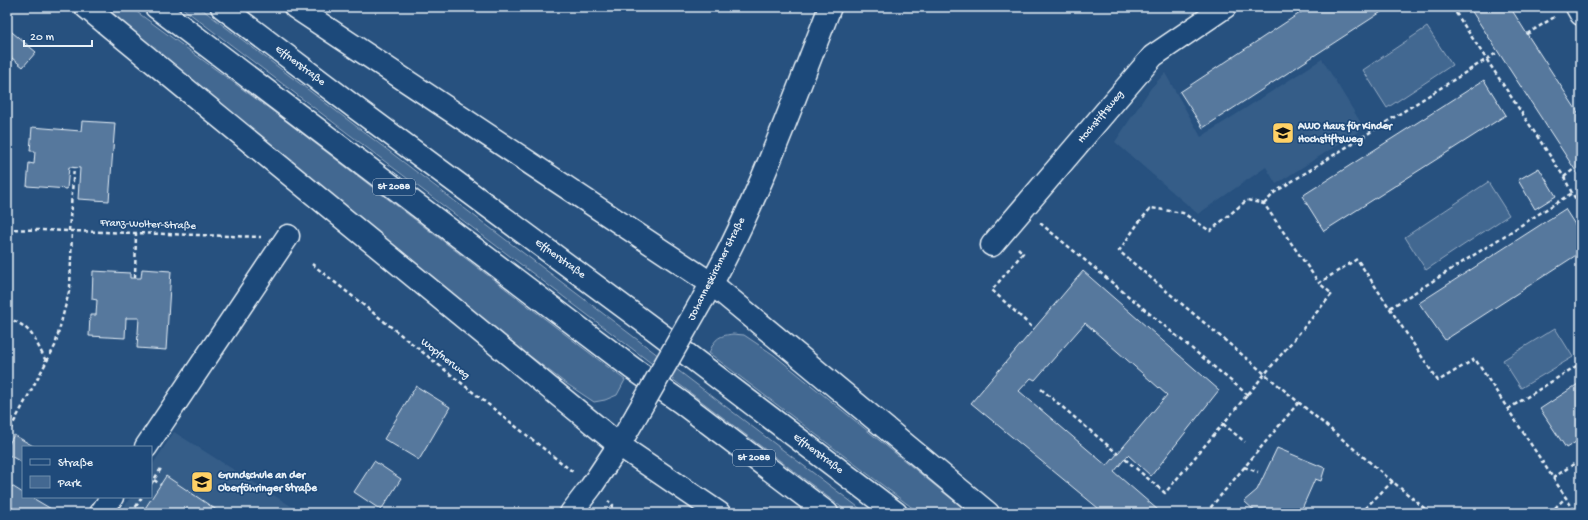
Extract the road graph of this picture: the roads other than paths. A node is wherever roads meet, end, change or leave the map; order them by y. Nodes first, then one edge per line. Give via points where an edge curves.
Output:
1 (86, 7) edge
2 (156, 7) edge
3 (222, 7) edge
4 (295, 7) edge
5 (830, 7) edge
6 (1225, 7) edge
7 (1567, 11) edge
8 (1581, 14) edge
9 (288, 236) road end
10 (997, 240) road end
11 (706, 293) junction
12 (620, 445) junction
13 (147, 446) edge
14 (111, 498) edge
15 (101, 513) edge
16 (571, 513) edge
17 (719, 513) edge
18 (827, 513) edge
19 (896, 513) edge
20 (988, 513) edge

1 - 12 main road
2 - 18 main road, St 2088
3 - 19 main road, Effnerstraße
4 - 11 main road
5 - 11 main road, Johanneskirchner Straße via 773,153
6 - 10 main road, Hochstiftsweg via 1152,56
7 - 8 main road
9 - 13 main road
11 - 12 main road, Johanneskirchner Straße, bridge
11 - 20 main road
12 - 16 main road, Johanneskirchner Straße
12 - 17 main road
14 - 15 main road

